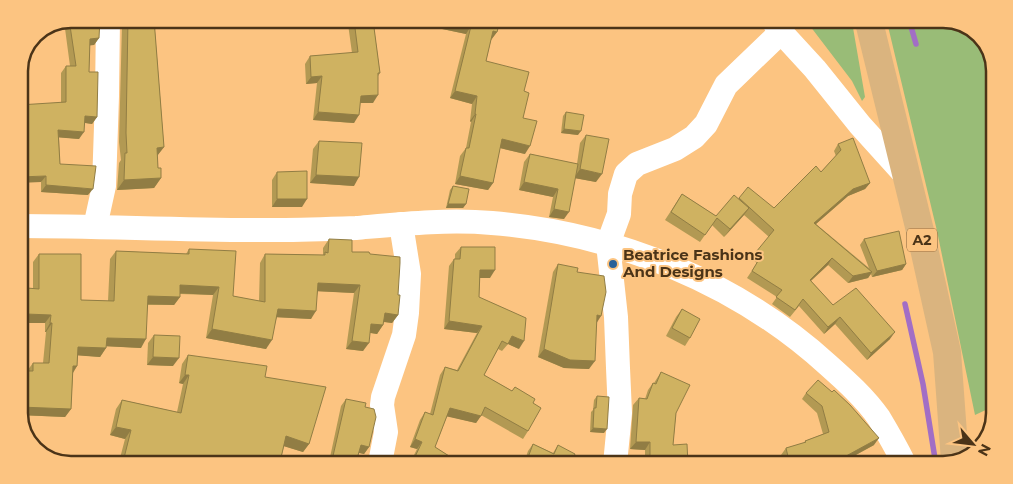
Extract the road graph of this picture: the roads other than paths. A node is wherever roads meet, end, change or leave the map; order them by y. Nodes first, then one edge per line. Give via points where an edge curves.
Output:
1 (108, 28) edge
2 (776, 28) edge
3 (778, 28) edge
4 (870, 28) edge
5 (907, 177) junction
6 (401, 224) junction
7 (28, 226) edge
8 (95, 227) junction
9 (608, 244) junction
10 (955, 455) edge
11 (381, 456) edge
12 (616, 456) edge
13 (900, 456) edge

1 - 8 street via 104,186
2 - 9 street via 726,85 706,124 694,137 675,149 637,164 626,174 619,214
3 - 5 street
4 - 5 main road, A2
5 - 10 main road, A2 via 947,352
6 - 8 street via 274,230
6 - 9 street via 490,223 570,234
6 - 11 street via 409,274 407,314 404,335 383,397 386,432
7 - 8 street
9 - 12 street via 616,317 620,413
9 - 13 street via 664,262 696,278 738,300 799,340 850,385 878,417

